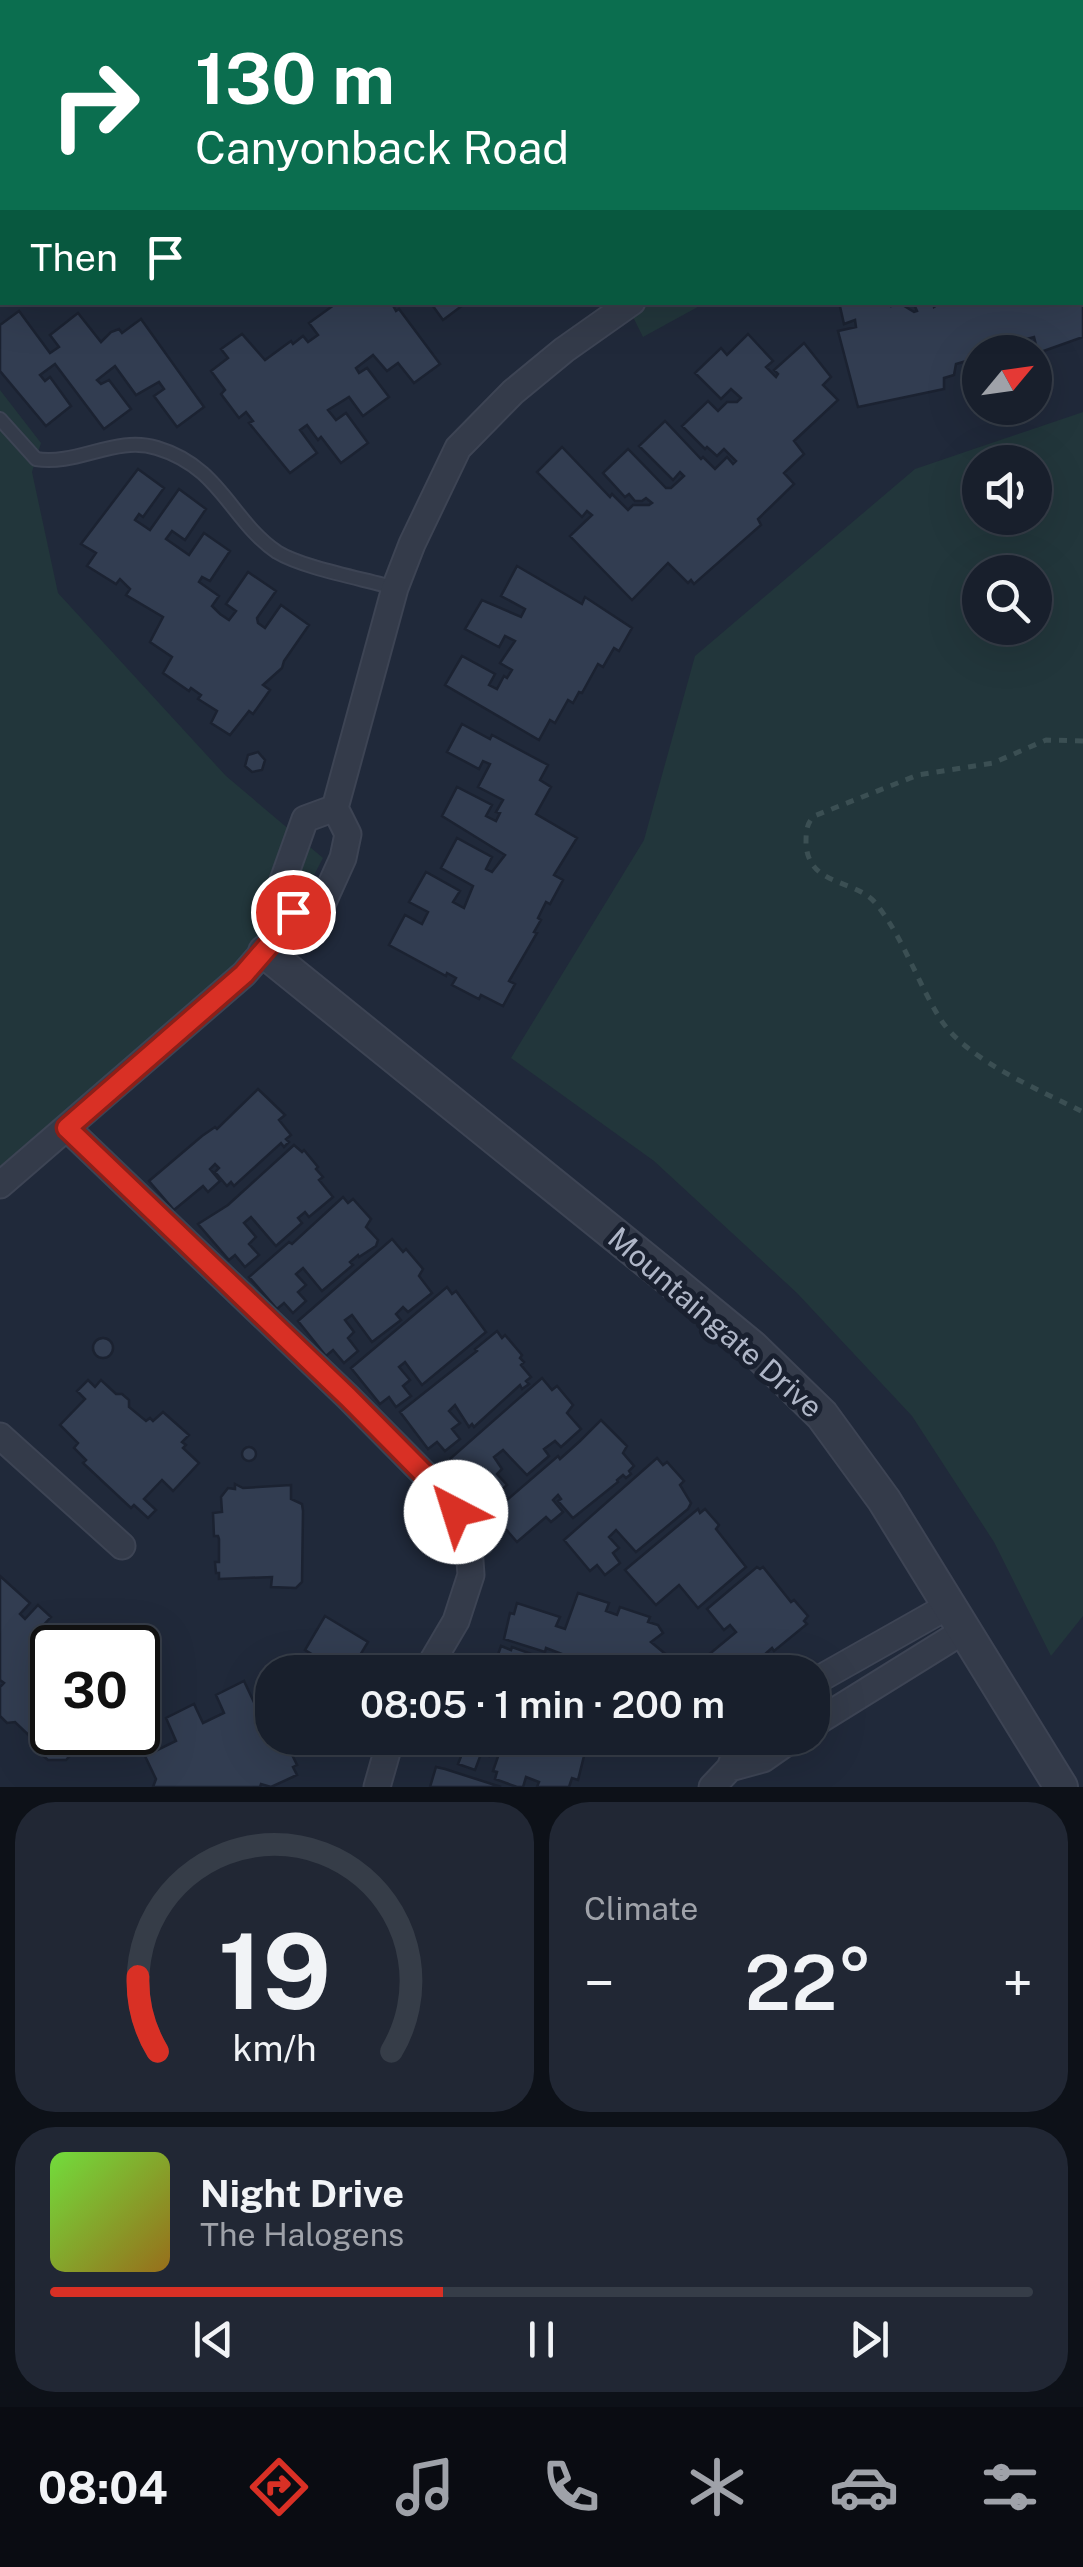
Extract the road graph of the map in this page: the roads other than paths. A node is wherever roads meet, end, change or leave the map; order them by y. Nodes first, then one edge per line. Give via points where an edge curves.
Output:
1 (628, 305) edge
2 (0, 419) edge
3 (395, 588) junction
4 (335, 808) junction
5 (286, 870) junction
6 (314, 904) junction
7 (265, 952) junction
8 (67, 1128) junction
9 (0, 1185) edge
10 (0, 1436) edge
11 (122, 1546) dead end
12 (957, 1618) junction
13 (436, 1655) edge
14 (830, 1675) edge
15 (830, 1703) edge
16 (386, 1755) edge
17 (734, 1755) edge
18 (770, 1755) edge
19 (730, 1768) junction
20 (377, 1787) edge
21 (712, 1787) edge
22 (1062, 1787) edge

1 - 3 street via 526,381 458,448
2 - 3 lane via 36,460 140,444 160,448 214,480 279,553
3 - 4 street
4 - 5 street via 305,819
4 - 6 street via 348,834 343,858
5 - 6 street
5 - 6 street via 280,889
6 - 7 street
7 - 8 street
7 - 12 street, Mountaingate Drive via 762,1357 845,1444
8 - 9 street
8 - 13 street via 442,1492 469,1547 471,1576
10 - 11 street
12 - 14 street
12 - 15 street
12 - 22 street, Mountaingate Drive
16 - 20 street
17 - 19 street
18 - 19 street
19 - 21 street

